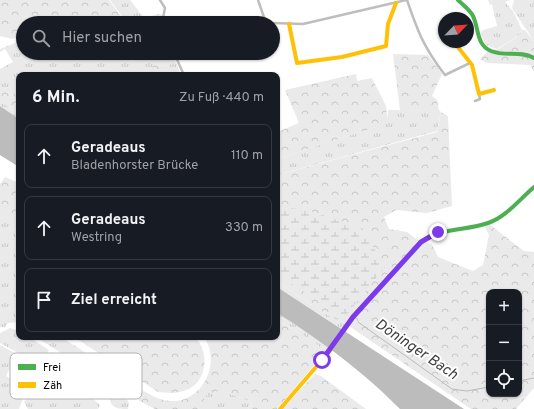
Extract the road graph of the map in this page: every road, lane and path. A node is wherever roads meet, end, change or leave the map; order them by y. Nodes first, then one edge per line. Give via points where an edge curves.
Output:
1 (160, 0) edge
2 (258, 0) edge
3 (406, 0) edge
4 (458, 0) edge
5 (396, 3) junction
6 (163, 16) edge
7 (263, 16) edge
8 (280, 23) edge
9 (289, 24) junction
10 (459, 48) edge
11 (534, 58) edge
12 (177, 60) edge
13 (470, 63) junction
14 (183, 72) edge
15 (494, 90) dead end
16 (479, 94) junction
17 (475, 101) dead end
18 (534, 187) edge
19 (280, 409) edge

1 - 6 street via 165,8
2 - 7 street
3 - 5 street
3 - 13 street via 420,38 445,75
4 - 11 main road via 473,15 479,38 487,49 499,53 521,53
5 - 9 street via 303,24
5 - 9 main road via 388,24 386,46 342,57 297,63
8 - 9 street
10 - 13 main road
12 - 14 street
13 - 16 main road
15 - 16 main road
16 - 17 street via 480,99
18 - 19 main road via 492,221 450,229 424,239 348,324 330,351

